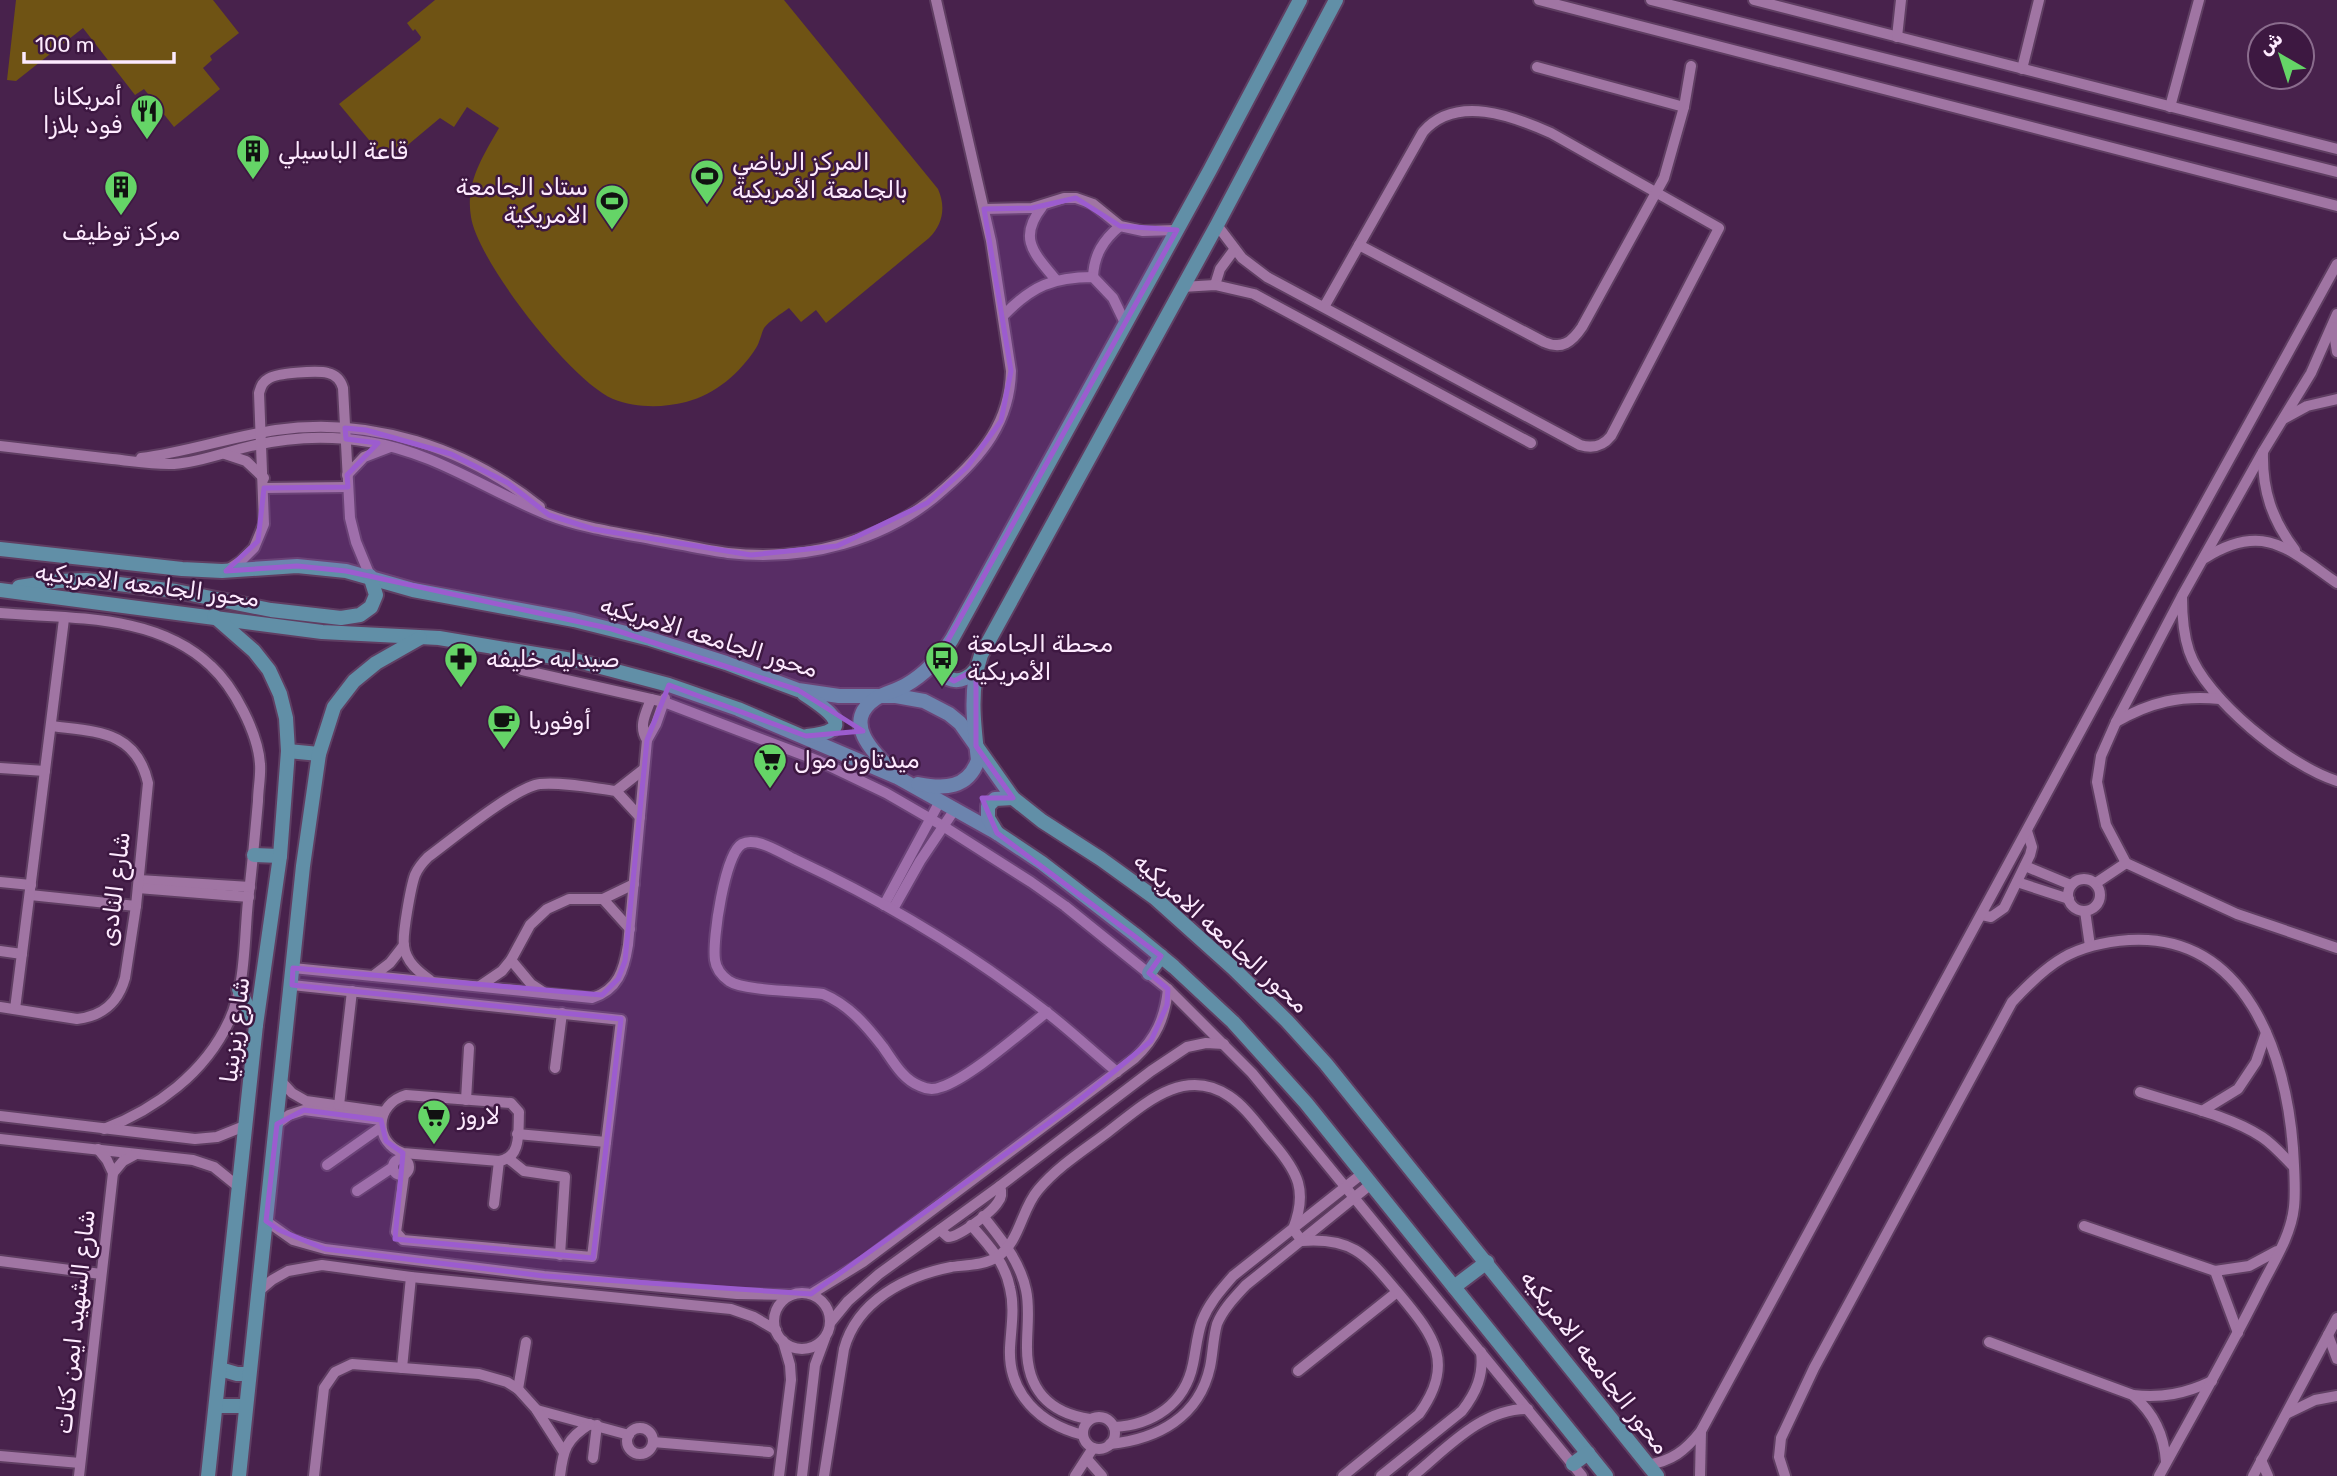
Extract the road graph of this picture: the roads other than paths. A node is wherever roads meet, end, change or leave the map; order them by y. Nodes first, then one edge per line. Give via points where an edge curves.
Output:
1 (936, 0) edge
2 (1300, 0) edge
3 (1336, 0) edge
4 (1539, 0) edge
5 (1651, 0) edge
6 (1754, 0) edge
7 (1901, 0) edge
8 (2039, 0) edge
9 (2199, 0) edge
10 (1897, 37) junction
11 (1691, 66) dead end
12 (1537, 67) dead end
13 (2022, 69) junction
14 (1684, 107) junction
15 (2170, 107) junction
16 (2337, 149) edge
17 (2337, 172) edge
18 (1656, 193) junction
19 (2337, 206) edge
20 (1042, 207) junction
21 (984, 209) junction
22 (1217, 225) junction
23 (1120, 226) junction
24 (1177, 230) junction
25 (1359, 245) junction
26 (1234, 250) junction
27 (2337, 264) edge
28 (1093, 277) junction
29 (1056, 280) junction
30 (1215, 285) junction
31 (1182, 287) junction
32 (1324, 307) junction
33 (1004, 315) junction
34 (2335, 318) edge
35 (1126, 325) junction
36 (1369, 332) junction
37 (1360, 351) junction
38 (2337, 352) edge
39 (1485, 395) junction
40 (2337, 399) edge
41 (1502, 404) junction
42 (1477, 414) junction
43 (2283, 420) junction
44 (1493, 423) junction
45 (346, 433) junction
46 (262, 438) junction
47 (1531, 443) dead end
48 (0, 446) edge
49 (393, 447) junction
50 (2264, 450) junction
51 (222, 454) junction
52 (124, 460) junction
53 (348, 481) junction
54 (264, 483) junction
55 (549, 515) junction
56 (0, 549) edge
57 (2297, 552) junction
58 (2203, 559) junction
59 (226, 571) junction
60 (370, 576) junction
61 (2337, 583) edge
62 (0, 590) edge
63 (2182, 596) junction
64 (0, 613) edge
65 (213, 616) junction
66 (64, 619) junction
67 (422, 637) junction
68 (486, 645) junction
69 (939, 658) junction
70 (976, 669) junction
71 (669, 685) junction
72 (798, 690) junction
73 (881, 696) junction
74 (651, 699) junction
75 (2220, 699) junction
76 (664, 702) junction
77 (2116, 722) junction
78 (51, 726) junction
79 (806, 736) junction
80 (647, 740) junction
81 (976, 746) junction
82 (288, 751) junction
83 (319, 754) junction
84 (0, 768) edge
85 (644, 769) junction
86 (45, 771) junction
87 (900, 778) junction
88 (2337, 781) edge
89 (616, 791) junction
90 (1013, 798) junction
91 (940, 801) junction
92 (955, 809) junction
93 (640, 817) junction
94 (931, 819) junction
95 (943, 826) junction
96 (2027, 831) junction
97 (997, 833) junction
98 (918, 841) junction
99 (930, 847) junction
100 (254, 855) junction
101 (280, 856) junction
102 (2126, 863) junction
103 (2025, 866) junction
104 (0, 882) edge
105 (2017, 882) junction
106 (2096, 883) junction
107 (138, 884) junction
108 (634, 884) junction
109 (2071, 885) junction
110 (30, 890) junction
111 (250, 892) junction
112 (603, 899) junction
113 (2068, 899) junction
114 (136, 906) junction
115 (889, 907) junction
116 (2085, 911) junction
117 (1982, 915) junction
118 (630, 929) junction
119 (404, 946) junction
120 (2090, 947) junction
121 (2337, 947) edge
122 (0, 951) edge
123 (22, 954) junction
124 (1161, 956) junction
125 (511, 960) junction
126 (293, 968) junction
127 (1149, 972) junction
128 (373, 976) junction
129 (432, 982) junction
130 (292, 985) junction
131 (479, 986) junction
132 (239, 989) junction
133 (1168, 989) junction
134 (352, 991) junction
135 (544, 993) junction
136 (0, 1007) edge
137 (15, 1009) junction
138 (1047, 1012) junction
139 (562, 1013) junction
140 (256, 1025) junction
141 (2266, 1033) junction
142 (1224, 1044) junction
143 (468, 1048) dead end
144 (555, 1068) dead end
145 (1117, 1072) junction
146 (282, 1082) junction
147 (2140, 1092) dead end
148 (466, 1100) junction
149 (338, 1110) junction
150 (2202, 1111) junction
151 (0, 1116) edge
152 (382, 1120) junction
153 (277, 1124) junction
154 (247, 1125) junction
155 (104, 1129) junction
156 (517, 1134) junction
157 (170, 1136) junction
158 (0, 1139) edge
159 (606, 1142) junction
160 (98, 1149) junction
161 (135, 1154) junction
162 (402, 1156) junction
163 (166, 1157) junction
164 (504, 1160) junction
165 (327, 1165) dead end
166 (393, 1167) junction
167 (2294, 1167) junction
168 (113, 1173) junction
169 (404, 1175) junction
170 (1367, 1179) junction
171 (1000, 1186) junction
172 (1346, 1186) junction
173 (240, 1188) junction
174 (357, 1191) dead end
175 (1355, 1197) junction
176 (494, 1204) dead end
177 (983, 1216) junction
178 (267, 1221) junction
179 (971, 1225) junction
180 (2084, 1226) dead end
181 (1293, 1229) junction
182 (940, 1230) junction
183 (1302, 1241) junction
184 (1008, 1248) junction
185 (2280, 1250) junction
186 (559, 1255) junction
187 (998, 1257) junction
188 (0, 1261) edge
189 (1486, 1262) junction
190 (2215, 1271) junction
191 (101, 1274) junction
192 (411, 1277) junction
193 (1454, 1287) junction
194 (259, 1291) junction
195 (1397, 1292) junction
196 (811, 1294) junction
197 (791, 1295) junction
198 (2337, 1318) edge
199 (830, 1324) junction
200 (776, 1330) junction
201 (2238, 1333) junction
202 (826, 1335) junction
203 (2328, 1335) junction
204 (783, 1341) junction
205 (526, 1342) dead end
206 (1989, 1342) dead end
207 (1481, 1352) junction
208 (2337, 1359) edge
209 (402, 1368) junction
210 (220, 1369) junction
211 (1298, 1371) dead end
212 (249, 1374) junction
213 (2212, 1381) junction
214 (518, 1389) junction
215 (2133, 1395) junction
216 (2337, 1396) edge
217 (216, 1406) junction
218 (246, 1406) junction
219 (536, 1409) junction
220 (1528, 1409) junction
221 (2288, 1413) junction
222 (1090, 1419) junction
223 (593, 1425) junction
224 (1114, 1427) junction
225 (1701, 1432) junction
226 (629, 1435) junction
227 (1083, 1435) junction
228 (653, 1442) junction
229 (1111, 1444) junction
230 (1093, 1448) junction
231 (563, 1451) junction
232 (769, 1452) dead end
233 (1588, 1453) junction
234 (0, 1456) edge
235 (593, 1458) dead end
236 (1087, 1459) junction
237 (2261, 1461) junction
238 (80, 1463) junction
239 (2166, 1464) junction
240 (1578, 1470) edge
241 (1652, 1470) edge
242 (79, 1476) edge
243 (208, 1476) edge
244 (239, 1476) edge
245 (314, 1476) edge
246 (560, 1476) edge
247 (779, 1476) edge
248 (802, 1476) edge
249 (824, 1476) edge
250 (1075, 1476) edge
251 (1102, 1476) edge
252 (1343, 1476) edge
253 (1381, 1476) edge
254 (1412, 1476) edge
255 (1606, 1476) edge
256 (1700, 1476) edge
257 (1785, 1476) edge
258 (2159, 1476) edge
259 (2253, 1476) edge
260 (2268, 1476) edge

1 - 21 street
2 - 24 main road
3 - 22 main road
4 - 19 street
5 - 17 street
6 - 10 street
7 - 10 street
8 - 13 street
9 - 15 street
10 - 13 street
11 - 14 street
12 - 14 street
13 - 15 street
14 - 18 street
15 - 16 street
18 - 25 street via 1529,123 1461,111 1436,120 1423,132
18 - 25 street via 1582,327 1570,342 1558,346
18 - 41 street via 1719,228 1611,436 1603,444 1586,447
20 - 21 street
20 - 23 street via 1076,198 1093,204
20 - 29 street via 1032,222 1030,239 1035,254
21 - 33 street
22 - 26 street
22 - 31 main road
23 - 24 street
23 - 28 street via 1102,245
24 - 35 main road
25 - 32 street
26 - 30 street
26 - 32 street via 1258,271
27 - 96 street
28 - 29 street
28 - 35 street via 1113,298
29 - 33 street via 1024,296
30 - 31 street
30 - 37 street via 1254,295
31 - 70 main road
32 - 36 street
33 - 55 street via 1011,388 993,436 939,494 873,533 816,551 751,555 609,532
34 - 38 street
34 - 43 street via 2311,373
35 - 69 main road
36 - 37 street
36 - 39 street
37 - 42 street
39 - 41 street
39 - 42 street
40 - 43 street via 2307,406
41 - 44 street
42 - 44 street
43 - 50 street
44 - 47 street
45 - 46 street
45 - 46 street via 340,380 327,372 306,373 276,375 264,382 260,393
45 - 49 street
45 - 53 street
45 - 55 street via 406,438 451,454 508,484
46 - 51 street
46 - 52 street
46 - 54 street
48 - 52 street
49 - 53 street via 369,454 355,465
49 - 55 street via 432,460
50 - 57 street via 2263,472 2272,514
50 - 58 street
51 - 52 street via 176,464
51 - 54 street via 246,461
53 - 54 street
53 - 60 street via 356,542
54 - 59 street via 265,515 258,541
56 - 59 main road, محور الجامعه الامريكيه
57 - 58 street via 2280,544 2248,542
57 - 61 street
58 - 63 street
59 - 60 main road, محور الجامعه الامريكيه via 297,566
60 - 62 main road via 376,595 371,607 360,615 341,618 86,580
60 - 72 main road, محور الجامعه الامريكيه via 413,590 650,639
62 - 65 main road, محور الجامعه الامريكيه
63 - 75 street via 2189,652
63 - 77 street
64 - 66 street
65 - 67 main road, محور الجامعه الامريكيه via 323,632
65 - 82 main road, شارع زيزينيا via 269,670 286,718
66 - 78 street
66 - 100 street via 141,627 189,649 231,689 260,763
67 - 68 main road, محور الجامعه الامريكيه
67 - 83 main road, شارع زيزينيا via 376,663 349,687 334,707
68 - 71 main road, محور الجامعه الامريكيه via 578,661
68 - 74 street via 522,670
69 - 70 main road via 943,676 954,681 966,679
69 - 73 main road via 907,685
70 - 81 main road
71 - 76 street
71 - 79 main road, محور الجامعه الامريكيه
72 - 73 main road, محور الجامعه الامريكيه
72 - 79 main road via 834,718 827,733
73 - 81 main road, محور الجامعه الامريكيه via 937,706 960,723
73 - 87 main road via 863,713 861,731 868,747
74 - 76 street
74 - 80 street via 642,724
75 - 77 street via 2166,700
75 - 88 street via 2272,744
76 - 80 street
76 - 94 street via 819,761
77 - 102 street via 2101,756 2097,782 2106,825
78 - 86 street
78 - 107 street, شارع النادى via 116,737 138,756 148,783
79 - 87 main road, محور الجامعه الامريكيه
80 - 85 street
81 - 87 main road via 975,768 957,785 940,787
81 - 90 main road, محور الجامعه الامريكيه
82 - 83 main road
82 - 101 main road, شارع زيزينيا
83 - 126 main road, شارع زيزينيا
84 - 86 street
85 - 89 street
85 - 93 street
86 - 110 street
87 - 91 main road, محور الجامعه الامريكيه
89 - 93 street
89 - 119 street via 531,786 428,857 414,881
90 - 97 main road via 995,799 988,806 988,818
90 - 189 main road, محور الجامعه الامريكيه via 1137,883 1266,1001 1326,1064
91 - 92 main road, محور الجامعه الامريكيه
91 - 94 street
92 - 95 street
92 - 97 main road, محور الجامعه الامريكيه
93 - 108 street
94 - 95 street
94 - 98 street
95 - 99 street
95 - 127 street via 1031,881
96 - 103 street via 2032,851
96 - 117 street
97 - 124 main road, محور الجامعه الامريكيه
98 - 99 street
98 - 115 street
99 - 115 street
100 - 101 main road
100 - 111 street
101 - 140 main road, شارع زيزينيا
102 - 106 street
102 - 121 street via 2237,914
103 - 105 street
103 - 109 street
104 - 110 street
105 - 113 street
105 - 117 street via 2004,908 1992,917
106 - 109 street via 2083,878
106 - 116 street via 2098,904
107 - 111 street
107 - 114 street, شارع النادى
108 - 112 street
108 - 118 street
109 - 113 street
110 - 114 street
110 - 123 street
111 - 132 street
112 - 118 street
112 - 125 street via 569,898 547,909 530,925
113 - 116 street
114 - 137 street, شارع النادى via 122,989 109,1007 77,1019
115 - 138 street
115 - 138 street via 761,844 741,844 730,861 724,885 716,966 733,983 837,1000 873,1034 914,1084 928,1089 943,1087 964,1075
116 - 120 street
117 - 225 street
118 - 135 street via 623,970 611,988 592,998
119 - 128 street
119 - 129 street via 408,960
120 - 141 street via 2144,939 2205,957 2230,978 2254,1008
120 - 257 street via 2071,951 2040,972 2012,1002 1814,1368 1781,1438 1779,1457
122 - 123 street
123 - 137 street
124 - 127 main road
124 - 170 main road, محور الجامعه الامريكيه via 1254,1044
125 - 131 street via 492,980
125 - 135 street
126 - 128 street
126 - 130 main road, شارع زيزينيا
127 - 133 street
128 - 129 street
129 - 131 street
130 - 134 street
130 - 146 main road, شارع زيزينيا
131 - 135 street
132 - 140 main road
132 - 155 street via 230,1020 193,1072 152,1106
133 - 142 street
133 - 145 street via 1157,1034
134 - 139 street
134 - 149 street
136 - 137 street, شارع النادى
138 - 145 street
139 - 144 street
139 - 159 street via 621,1020
140 - 154 main road, شارع زيزينيا
141 - 150 street via 2256,1062 2238,1089
141 - 167 street via 2286,1089
142 - 171 street via 1194,1045 1178,1052
142 - 172 street
143 - 148 street
145 - 196 street via 863,1262
146 - 149 street via 306,1101
146 - 153 main road, شارع زيزينيا
147 - 150 street
148 - 152 street via 406,1095 393,1101
148 - 156 street via 511,1103 519,1112
149 - 152 street
149 - 153 street via 304,1110
150 - 167 street via 2262,1137
151 - 155 street
152 - 162 street via 391,1146
152 - 165 street
153 - 178 main road, شارع زيزينيا
154 - 157 street via 206,1139
154 - 173 main road, شارع زيزينيا
155 - 157 street
156 - 159 street
156 - 164 street via 515,1152
157 - 163 street
158 - 160 street
159 - 186 street via 592,1257
160 - 161 street
160 - 168 street
161 - 163 street
161 - 168 street
162 - 164 street
162 - 166 street
162 - 169 street via 410,1168
163 - 173 street via 210,1165
164 - 176 street
164 - 186 street via 524,1171 565,1177
166 - 169 street via 398,1175
166 - 174 street
167 - 185 street via 2294,1206
168 - 191 street, شارع الشهيد ايمن كتات
169 - 186 street via 396,1232 400,1238
170 - 172 street
170 - 175 street
170 - 193 main road, محور الجامعه الامريكيه
171 - 177 street via 999,1202
171 - 182 street
172 - 175 street
172 - 181 street
173 - 210 main road, شارع زيزينيا
175 - 183 street
175 - 207 street
177 - 179 street
177 - 184 street
178 - 194 main road, شارع زيزينيا
178 - 197 street via 293,1240 325,1249 544,1276
179 - 182 street via 953,1237
179 - 187 street
180 - 190 street
181 - 183 street
181 - 184 street via 1300,1191 1298,1178 1283,1155 1229,1096 1185,1086 1150,1099 1052,1176 1031,1200
181 - 224 street via 1215,1296 1202,1320 1182,1394 1152,1419
182 - 199 street via 857,1292
183 - 195 street via 1328,1240 1350,1247 1370,1260
183 - 229 street via 1230,1302 1218,1322 1204,1387 1194,1406 1163,1430
184 - 187 street
184 - 222 street via 1027,1292 1027,1357 1032,1381 1062,1412
185 - 190 street via 2249,1266
185 - 201 street
187 - 227 street via 1012,1297 1010,1351 1018,1388 1041,1417
187 - 249 street via 916,1275 893,1287 862,1314 844,1349
188 - 191 street
189 - 193 main road
189 - 241 main road, محور الجامعه الامريكيه
190 - 201 street
191 - 238 street, شارع الشهيد ايمن كتات
192 - 194 street via 304,1266
192 - 200 street via 731,1309
192 - 209 street
193 - 233 main road, محور الجامعه الامريكيه
194 - 212 main road, شارع زيزينيا
195 - 211 street
195 - 252 street via 1430,1334 1437,1357 1436,1382 1419,1414
196 - 197 street
196 - 199 street via 825,1306
197 - 200 street via 776,1310
198 - 203 street
199 - 202 street
200 - 204 street
201 - 213 street
202 - 204 street via 816,1345 802,1349
202 - 248 street via 815,1365
203 - 208 street
203 - 221 street
204 - 247 street via 791,1380
205 - 214 street
206 - 215 street
207 - 220 street
207 - 253 street via 1481,1377 1462,1410
209 - 214 street via 480,1374
209 - 245 street via 352,1364 328,1379
210 - 212 main road
210 - 217 main road, شارع زيزينيا
212 - 218 main road, شارع زيزينيا
213 - 215 street via 2174,1395
213 - 239 street
214 - 219 street
215 - 239 street via 2154,1418
216 - 221 street
217 - 218 main road
217 - 243 main road, شارع زيزينيا
218 - 244 main road, شارع زيزينيا
219 - 223 street
219 - 231 street
220 - 240 street
220 - 254 street via 1484,1420
221 - 237 street
222 - 224 street via 1101,1416
222 - 227 street
223 - 226 street
223 - 231 street via 574,1436
223 - 235 street
224 - 229 street
225 - 241 street via 1686,1449
225 - 256 street
226 - 228 street via 644,1429
226 - 228 street via 629,1447 639,1454 650,1450
227 - 230 street
228 - 232 street
229 - 230 street
230 - 236 street
231 - 246 street
233 - 240 main road
233 - 255 main road, محور الجامعه الامريكيه
234 - 238 street
236 - 250 street
236 - 251 street
237 - 259 street
237 - 260 street
238 - 242 street, شارع الشهيد ايمن كتات
239 - 258 street

